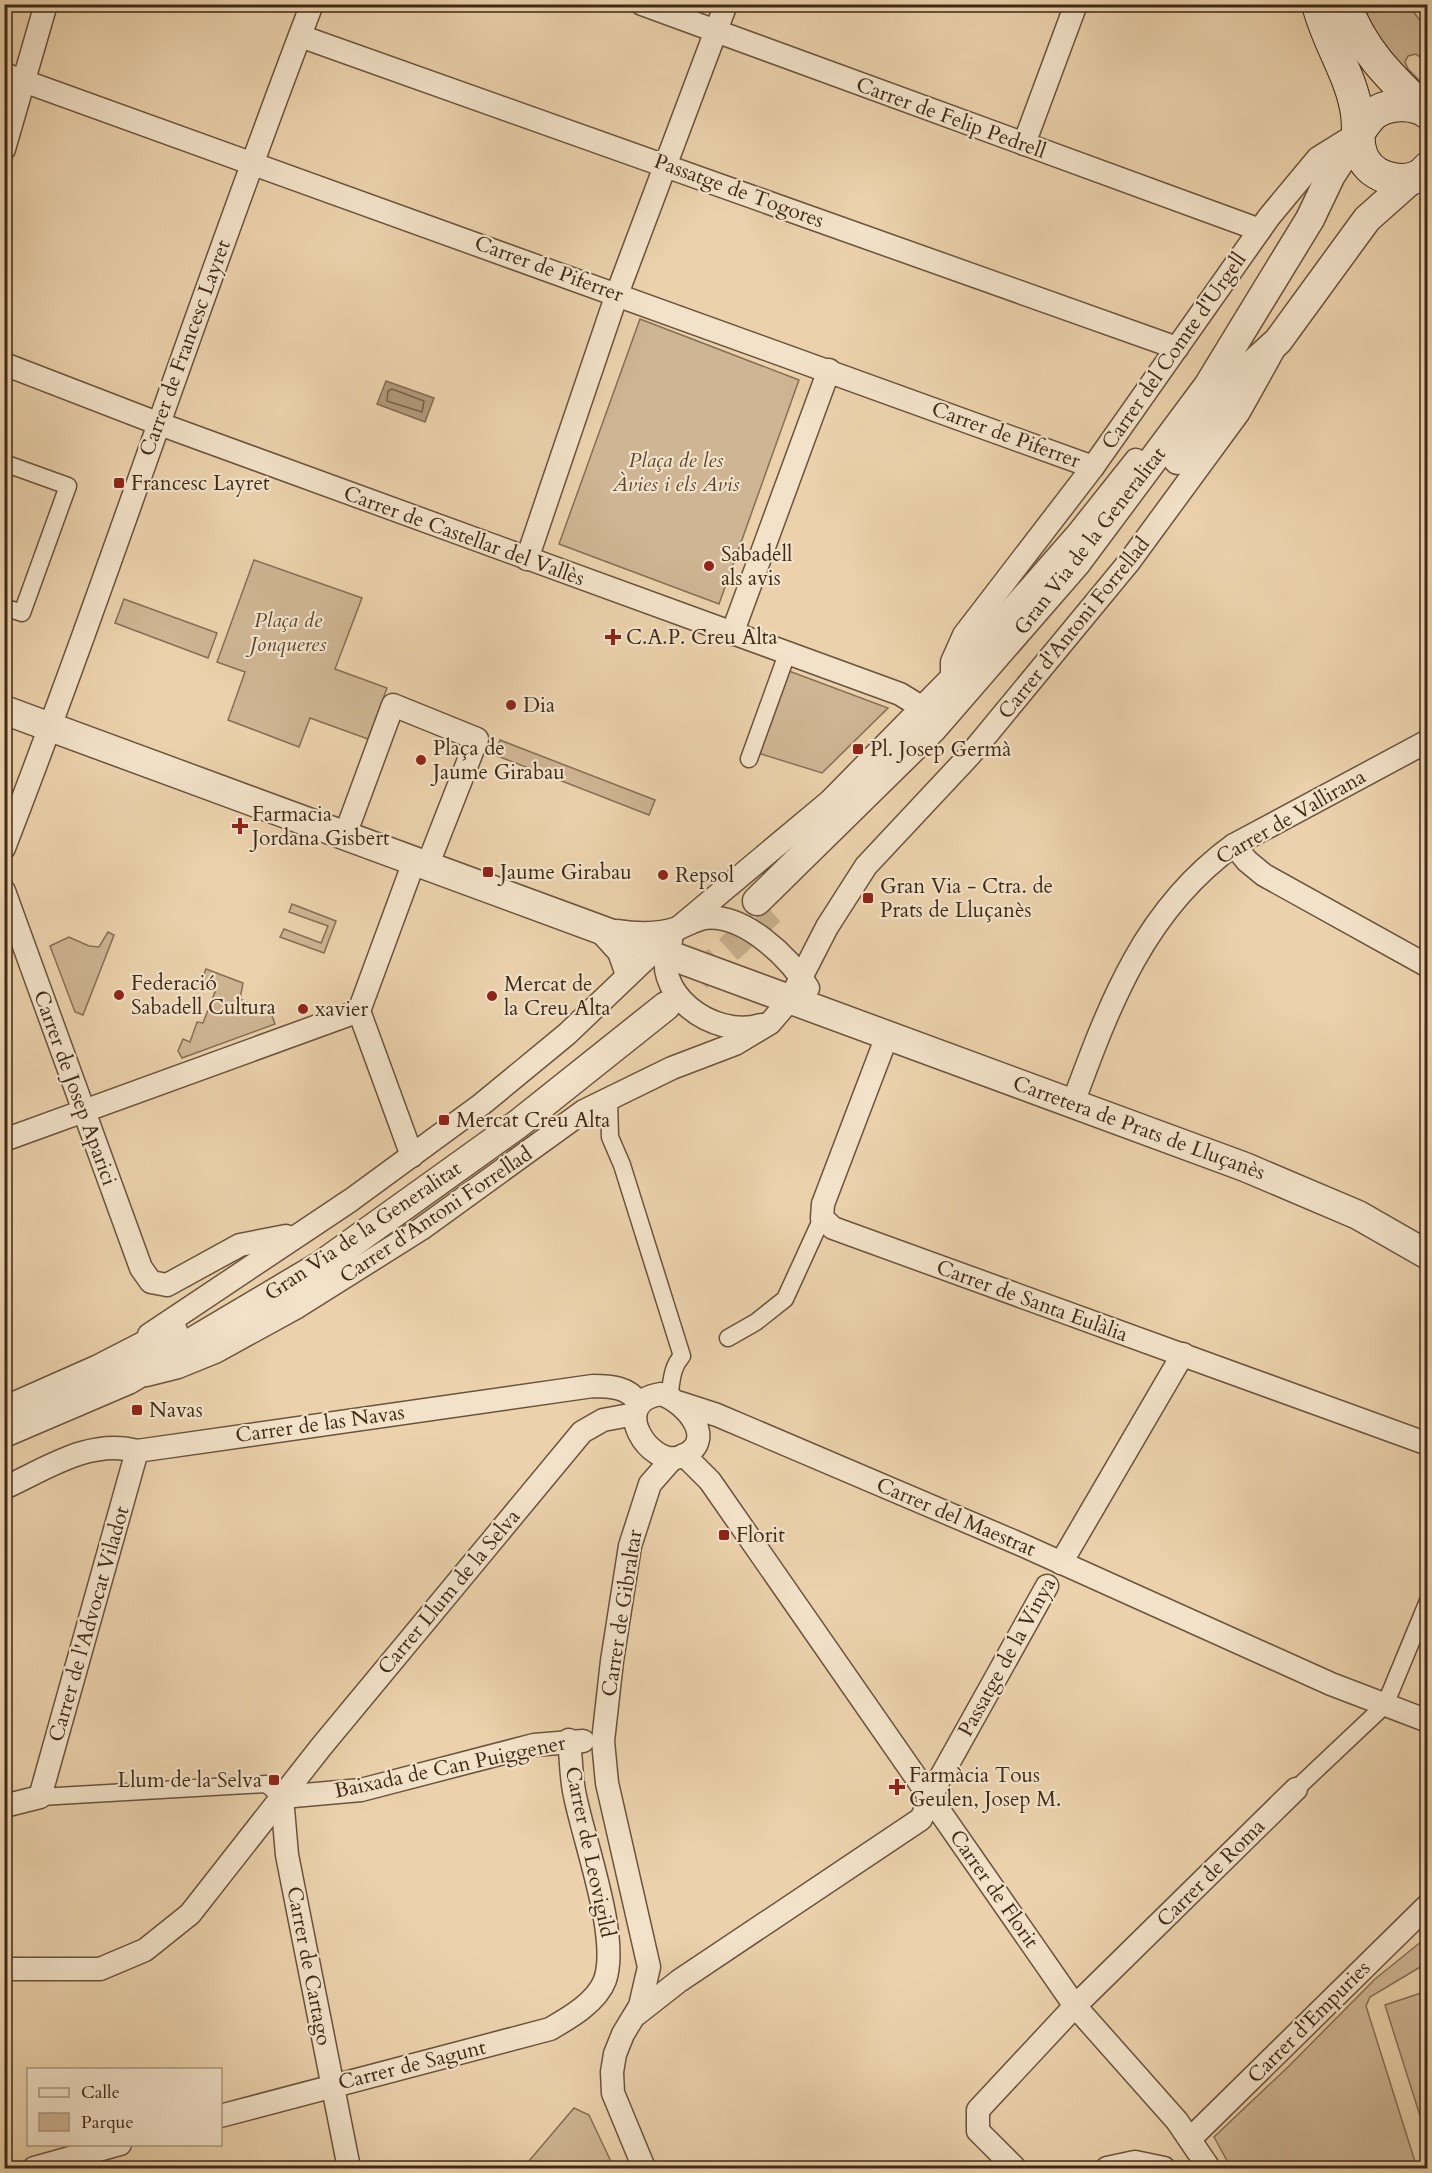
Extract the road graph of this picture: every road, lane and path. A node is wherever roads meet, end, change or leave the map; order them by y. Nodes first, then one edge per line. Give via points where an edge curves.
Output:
1 (46, 4) edge
2 (312, 4) edge
3 (642, 4) edge
4 (726, 4) edge
5 (1076, 4) edge
6 (1318, 4) edge
7 (1346, 4) edge
8 (716, 33) junction
9 (300, 36) junction
10 (15, 77) edge
11 (1425, 110) edge
12 (1359, 132) junction
13 (1024, 144) junction
14 (4, 149) edge
15 (253, 162) junction
16 (667, 165) junction
17 (1420, 173) edge
18 (1260, 230) junction
19 (617, 294) junction
20 (1249, 319) junction
21 (1278, 342) junction
22 (1177, 348) junction
23 (4, 364) edge
24 (829, 370) junction
25 (157, 423) junction
26 (4, 463) edge
27 (1093, 467) junction
28 (527, 559) junction
29 (4, 607) edge
30 (732, 634) junction
31 (787, 654) junction
32 (952, 677) junction
33 (4, 710) edge
34 (920, 712) junction
35 (51, 727) junction
36 (1427, 743) edge
37 (749, 759) dead end
38 (345, 835) junction
39 (1234, 845) junction
40 (4, 848) edge
41 (421, 862) junction
42 (4, 891) edge
43 (597, 928) junction
44 (666, 944) junction
45 (1428, 966) edge
46 (627, 975) junction
47 (800, 979) junction
48 (660, 998) tunnel mouth
49 (359, 1011) junction
50 (841, 1020) junction
51 (770, 1023) junction
52 (887, 1036) junction
53 (609, 1098) junction
54 (1073, 1103) junction
55 (82, 1111) junction
56 (4, 1140) edge
57 (412, 1156) junction
58 (822, 1218) junction
59 (298, 1234) junction
60 (1428, 1255) edge
61 (728, 1338) dead end
62 (1183, 1354) junction
63 (130, 1367) junction
64 (675, 1400) junction
65 (637, 1409) junction
66 (6, 1427) edge
67 (1428, 1444) edge
68 (137, 1451) junction
69 (678, 1457) junction
70 (4, 1488) edge
71 (1061, 1563) junction
72 (1047, 1586) joint
73 (1428, 1601) edge
74 (1385, 1705) junction
75 (1428, 1721) edge
76 (569, 1740) junction
77 (603, 1741) junction
78 (1296, 1789) joint
79 (40, 1797) junction
80 (282, 1797) junction
81 (930, 1800) junction
82 (4, 1806) edge
83 (1428, 1905) edge
84 (4, 1969) edge
85 (593, 1996) joint
86 (1075, 2006) junction
87 (636, 2015) junction
88 (333, 2085) junction
89 (222, 2115) edge
90 (1190, 2139) junction
91 (116, 2146) edge
92 (34, 2169) edge
93 (349, 2169) edge
94 (644, 2169) edge
95 (1015, 2169) edge
96 (1107, 2169) edge
97 (1164, 2169) edge
98 (1209, 2169) edge

1 - 10 street
2 - 9 street, Carrer de Francesc Layret
3 - 8 street, Carrer de Felip Pedrell
4 - 8 street
5 - 13 street
6 - 12 main road via 1354,99
7 - 11 main road via 1360,40
8 - 13 street, Carrer de Felip Pedrell
8 - 16 street
9 - 15 street, Carrer de Francesc Layret
9 - 16 street, Passatge de Togores
10 - 14 street
10 - 15 street, Carrer de Piferrer
11 - 12 main road via 1395,105 1377,111
12 - 17 main road via 1364,159 1374,171 1398,180
12 - 18 street, Carrer del Comte d'Urgell via 1318,158
12 - 20 street, Gran Via de la Generalitat
13 - 18 street, Carrer de Felip Pedrell
15 - 19 street, Carrer de Piferrer
15 - 25 street, Carrer de Francesc Layret
16 - 19 street
16 - 22 street, Passatge de Togores
17 - 21 street, Gran Via de la Generalitat via 1367,219
18 - 22 street, Carrer del Comte d'Urgell
19 - 24 street, Carrer de Piferrer
19 - 28 street
20 - 21 street, Gran Via de la Generalitat via 1208,386 1077,562 932,729 764,905 864,824 977,705 1088,576 1244,372
20 - 32 street, Carrer del Comte d'Urgell via 1220,348 1078,533
21 - 47 street, Carrer d'Antoni Forrellad via 1239,412 1129,562 976,748 866,866
22 - 27 street, Carrer del Comte d'Urgell
23 - 25 street, Carrer de Castellar del Vallès
24 - 27 street, Carrer de Piferrer
24 - 30 street
25 - 28 street, Carrer de Castellar del Vallès
25 - 35 street, Carrer de Francesc Layret
26 - 29 street via 68,486 22,613
27 - 32 street, Carrer del Comte d'Urgell via 964,635 952,662
28 - 30 street, Carrer de Castellar del Vallès
30 - 31 street, Carrer de Castellar del Vallès
31 - 34 street, Carrer de Castellar del Vallès via 900,694
31 - 37 street
32 - 34 street, Carrer del Comte d'Urgell
33 - 35 street, Carretera de Prats de Lluçanès
34 - 44 street, Carrer del Comte d'Urgell via 830,801
35 - 38 street, Carretera de Prats de Lluçanès
35 - 40 street
36 - 39 street, Carrer de Vallirana
38 - 41 street, Carretera de Prats de Lluçanès
38 - 41 street via 393,705 477,740
39 - 45 street via 1264,875
39 - 54 street, Carrer de Vallirana via 1179,892 1144,942 1102,1027
41 - 43 street, Carretera de Prats de Lluçanès
41 - 49 street
42 - 55 street, Carrer de Josep Aparici
43 - 44 street, Carretera de Prats de Lluçanès
43 - 46 street, Carretera de Prats de Lluçanès via 619,952
44 - 46 street, Carrer del Comte d'Urgell
44 - 47 street, Carretera de Prats de Lluçanès
44 - 47 street, Carretera de Prats de Lluçanès via 701,919 715,917 742,926 773,949
44 - 51 street, Carretera de Prats de Lluçanès via 666,972 672,986 696,1012 726,1027 742,1029
46 - 57 street, Carrer del Comte d'Urgell via 550,1048
47 - 50 street, Carretera de Prats de Lluçanès
47 - 50 street, Carretera de Prats de Lluçanès via 814,979
47 - 51 street, Carrer d'Antoni Forrellad
48 - 63 street, Gran Via de la Generalitat via 518,1124 372,1230 320,1266
49 - 55 street
49 - 57 street
50 - 51 street, Carretera de Prats de Lluçanès via 793,1012
50 - 52 street, Carretera de Prats de Lluçanès
51 - 53 street, Carrer d'Antoni Forrellad via 735,1044
52 - 54 street, Carretera de Prats de Lluçanès
52 - 58 street via 823,1204
53 - 63 street, Carrer d'Antoni Forrellad via 584,1111 421,1229 297,1306 178,1368
53 - 64 street via 610,1137 682,1356 674,1371
54 - 60 street, Carretera de Prats de Lluçanès via 1306,1191
55 - 56 street
55 - 59 street, Carrer de Josep Aparici via 141,1268 151,1282 167,1285 240,1245
57 - 59 street, Carrer del Comte d'Urgell
58 - 61 street via 785,1299
58 - 62 street, Carrer de Santa Eulàlia via 850,1235
59 - 63 street, Carrer del Comte d'Urgell via 152,1332
62 - 67 street, Carrer de Santa Eulàlia
62 - 71 street, Passatge de la Vinya
63 - 66 street, Gran Via de la Generalitat
64 - 65 street via 661,1394 649,1396
64 - 69 street via 695,1419 699,1432 694,1445
64 - 71 street, Carrer del Maestrat
65 - 68 street, Carrer de las Navas via 620,1388 593,1386
65 - 69 street via 636,1427 644,1440 660,1456
65 - 80 street, Carrer Llum de la Selva via 582,1432
68 - 70 street, Carrer de las Navas via 108,1446 89,1450
68 - 79 street, Carrer de l'Advocat Viladot
69 - 77 street, Carrer de Gibraltar via 650,1484 630,1546
69 - 81 street, Carrer de Florit via 710,1481
71 - 72 street, Passatge de la Vinya
71 - 74 street, Carrer del Maestrat
72 - 81 street, Passatge de la Vinya
73 - 74 street, Carrer de Roma
74 - 75 street, Carrer del Maestrat
74 - 78 street, Carrer de Roma
76 - 77 street, Baixada de Can Puiggener
76 - 80 street, Baixada de Can Puiggener via 534,1745 362,1790
76 - 85 street, Carrer de Leovigild via 574,1790 610,1945 604,1983
77 - 87 street via 606,1783 648,1958 646,1986
78 - 86 street, Carrer de Roma
79 - 80 street via 266,1784
79 - 82 street
80 - 84 street, Carrer Llum de la Selva via 190,1914 145,1950 100,1969
80 - 88 street, Carrer de Cartago via 286,1855
81 - 86 street, Carrer de Florit
81 - 87 street, Passatge de la Vinya via 921,1819 679,1981
83 - 90 street, Carrer d'Empuries
85 - 88 street, Carrer de Sagunt via 550,2029
86 - 90 street, Carrer de Florit
86 - 95 street, Carrer de Roma via 978,2110 978,2130
87 - 94 street via 615,2054 612,2082
88 - 89 street, Carrer de Sagunt
88 - 93 street, Carrer de Cartago
90 - 98 street, Carrer de Florit
91 - 92 street
96 - 97 street via 1135,2162

